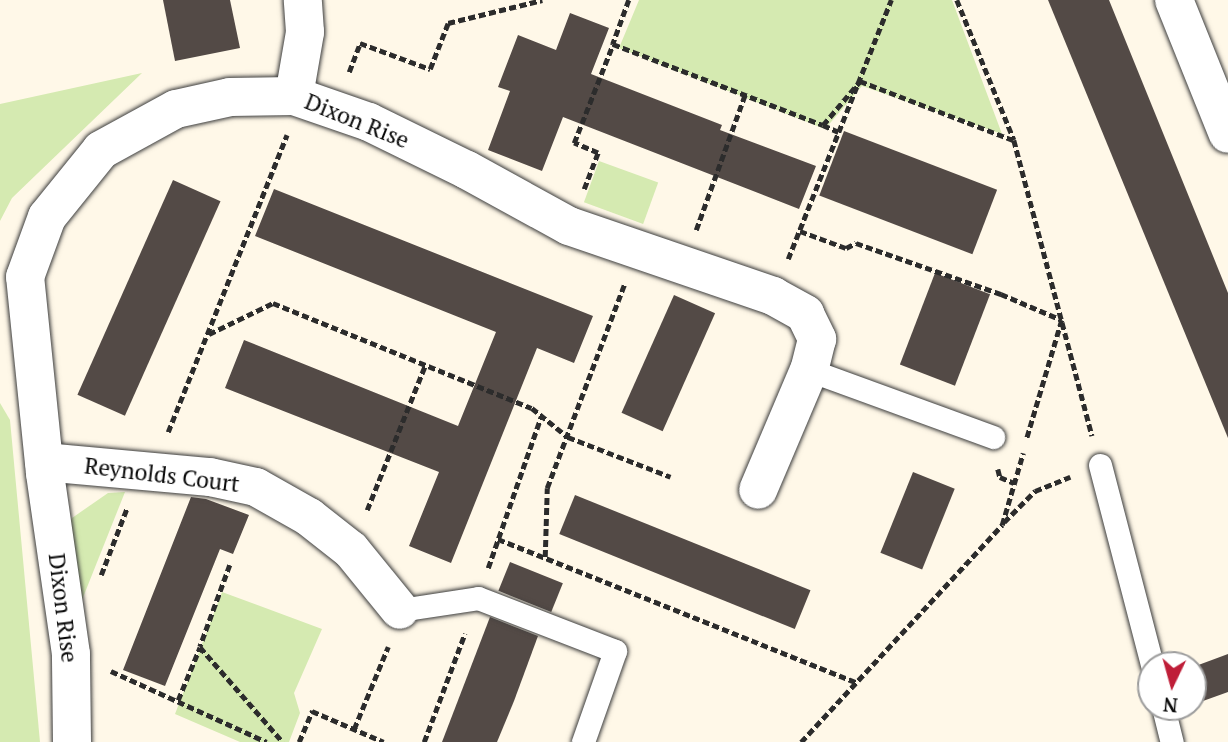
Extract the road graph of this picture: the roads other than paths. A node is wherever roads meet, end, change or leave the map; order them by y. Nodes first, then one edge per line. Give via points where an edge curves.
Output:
1 (303, 0) edge
2 (1174, 0) edge
3 (309, 101) junction
4 (1228, 134) edge
5 (809, 370) junction
6 (993, 437) dead end
7 (44, 462) junction
8 (1100, 465) road end
9 (758, 490) dead end
10 (400, 610) joint
11 (1148, 651) edge
12 (1167, 721) edge
13 (72, 742) edge
14 (583, 742) edge
15 (1172, 742) edge

1 - 3 street
2 - 4 street
3 - 5 street, Dixon Rise via 369,122 569,226 773,296 812,324 817,339
3 - 7 street, Dixon Rise via 230,97 176,109 101,150 47,217 25,277
5 - 6 lane
5 - 9 street, Dixon Rise
7 - 10 street, Reynolds Court via 211,477 256,487 309,517 351,550
7 - 13 street, Dixon Rise via 71,654
8 - 11 lane
10 - 14 lane via 478,598 615,651
12 - 15 lane

